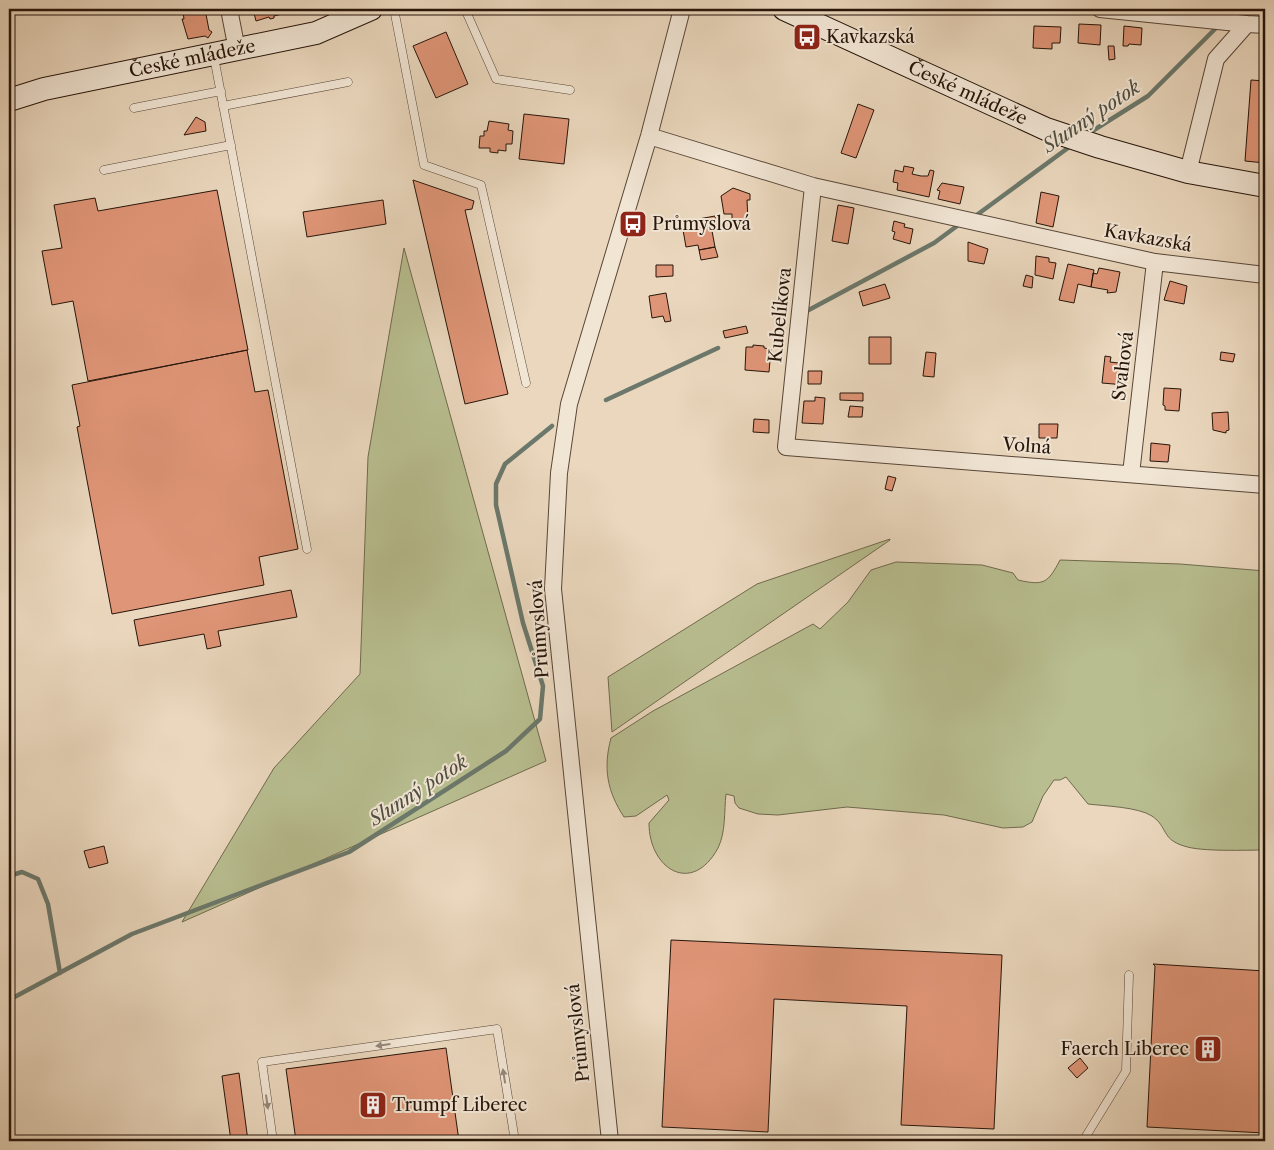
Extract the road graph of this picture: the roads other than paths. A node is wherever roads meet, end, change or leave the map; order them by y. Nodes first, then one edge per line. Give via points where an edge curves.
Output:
1 (228, 9) edge
2 (371, 9) edge
3 (394, 9) edge
4 (465, 9) edge
5 (682, 9) edge
6 (784, 9) edge
7 (1100, 9) edge
8 (1248, 24) junction
9 (1265, 26) edge
10 (237, 50) junction
11 (214, 55) junction
12 (348, 82) dead end
13 (570, 90) dead end
14 (220, 91) junction
15 (9, 100) edge
16 (223, 106) junction
17 (134, 108) dead end
18 (648, 136) junction
19 (231, 146) junction
20 (104, 170) dead end
21 (1188, 172) junction
22 (813, 186) junction
23 (1265, 186) edge
24 (1155, 262) junction
25 (1265, 275) edge
26 (526, 383) dead end
27 (786, 448) joint
28 (1131, 474) junction
29 (1265, 485) edge
30 (307, 549) dead end
31 (1129, 975) dead end
32 (273, 1141) edge
33 (515, 1141) edge
34 (610, 1141) edge
35 (1083, 1141) edge

1 - 10 street
2 - 10 street, České mládeže via 316,33
3 - 26 lane via 424,165 481,185
4 - 13 lane via 496,79
5 - 18 street, Průmyslová
6 - 21 street, České mládeže via 1060,134
7 - 8 street
8 - 9 street
8 - 21 street via 1216,60
10 - 11 street, České mládeže
11 - 14 lane
11 - 15 street, České mládeže via 44,89
12 - 16 lane
14 - 16 lane
14 - 17 lane
16 - 19 lane
18 - 22 street, Kavkazská
18 - 34 street, Průmyslová via 569,404 560,473 553,589
19 - 20 lane
19 - 30 lane
21 - 23 street, České mládeže
22 - 24 street, Kavkazská
22 - 27 street, Kubelíkova
24 - 25 street, Kavkazská
24 - 28 street, Svahová
27 - 28 street, Volná
28 - 29 street, Volná
31 - 35 lane via 1126,1071
33 -> 32 lane via 497,1029 262,1062

